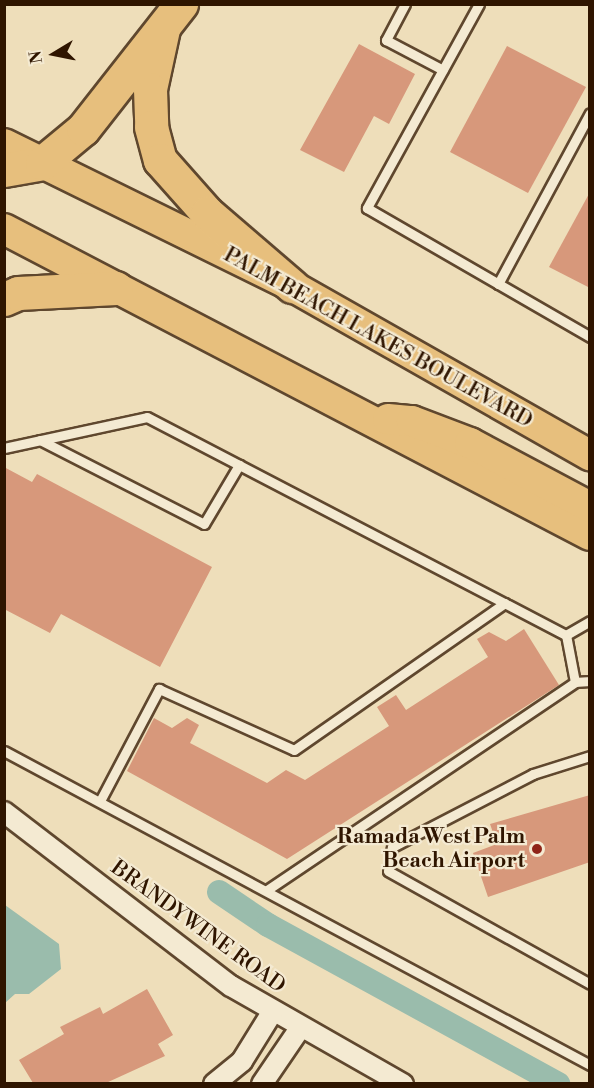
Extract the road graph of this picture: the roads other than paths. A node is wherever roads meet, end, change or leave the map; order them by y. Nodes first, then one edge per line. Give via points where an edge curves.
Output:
1 (405, 4) edge
2 (479, 4) edge
3 (172, 17) edge
4 (443, 70) junction
5 (590, 113) edge
6 (586, 129) edge
7 (4, 144) edge
8 (42, 163) junction
9 (4, 170) edge
10 (4, 229) edge
11 (498, 284) junction
12 (292, 286) junction
13 (116, 288) junction
14 (4, 299) edge
15 (590, 337) edge
16 (364, 417) junction
17 (40, 440) junction
18 (4, 448) edge
19 (590, 455) edge
20 (239, 465) junction
21 (590, 507) edge
22 (590, 535) edge
23 (505, 603) junction
24 (590, 621) edge
25 (566, 635) junction
26 (590, 681) edge
27 (575, 682) junction
28 (4, 751) edge
29 (590, 756) edge
30 (100, 801) junction
31 (4, 812) edge
32 (267, 890) junction
33 (590, 984) edge
34 (273, 1011) junction
35 (300, 1028) junction
36 (590, 1065) edge
37 (214, 1083) edge
38 (262, 1083) edge
39 (403, 1083) edge

1 - 4 lane via 386,40
2 - 4 lane
3 - 8 highway via 83,129
3 - 12 highway via 150,89 151,127 160,160 207,213
4 - 11 lane via 367,208
5 - 6 lane
6 - 11 lane
7 - 8 main road, PALM BEACH LAKES BOULEVARD
8 - 9 highway
8 - 12 main road, PALM BEACH LAKES BOULEVARD
10 - 13 main road
11 - 15 lane
12 - 19 main road, PALM BEACH LAKES BOULEVARD
13 - 14 highway via 18,293
13 - 16 main road
16 - 21 main road via 412,421 470,443
16 - 22 main road
17 - 18 lane
17 - 20 lane via 147,417
17 - 20 lane via 204,524
20 - 23 lane
23 - 25 lane
23 - 30 lane via 294,750 159,689
24 - 25 lane
25 - 27 lane
26 - 27 lane
27 - 32 lane
28 - 30 lane
29 - 33 lane via 533,774 392,847 388,871
30 - 32 lane
31 - 34 street, BRANDYWINE ROAD via 197,961
32 - 36 lane
34 - 35 street, BRANDYWINE ROAD
34 - 37 street via 242,1061
35 - 38 street
35 - 39 street, BRANDYWINE ROAD

